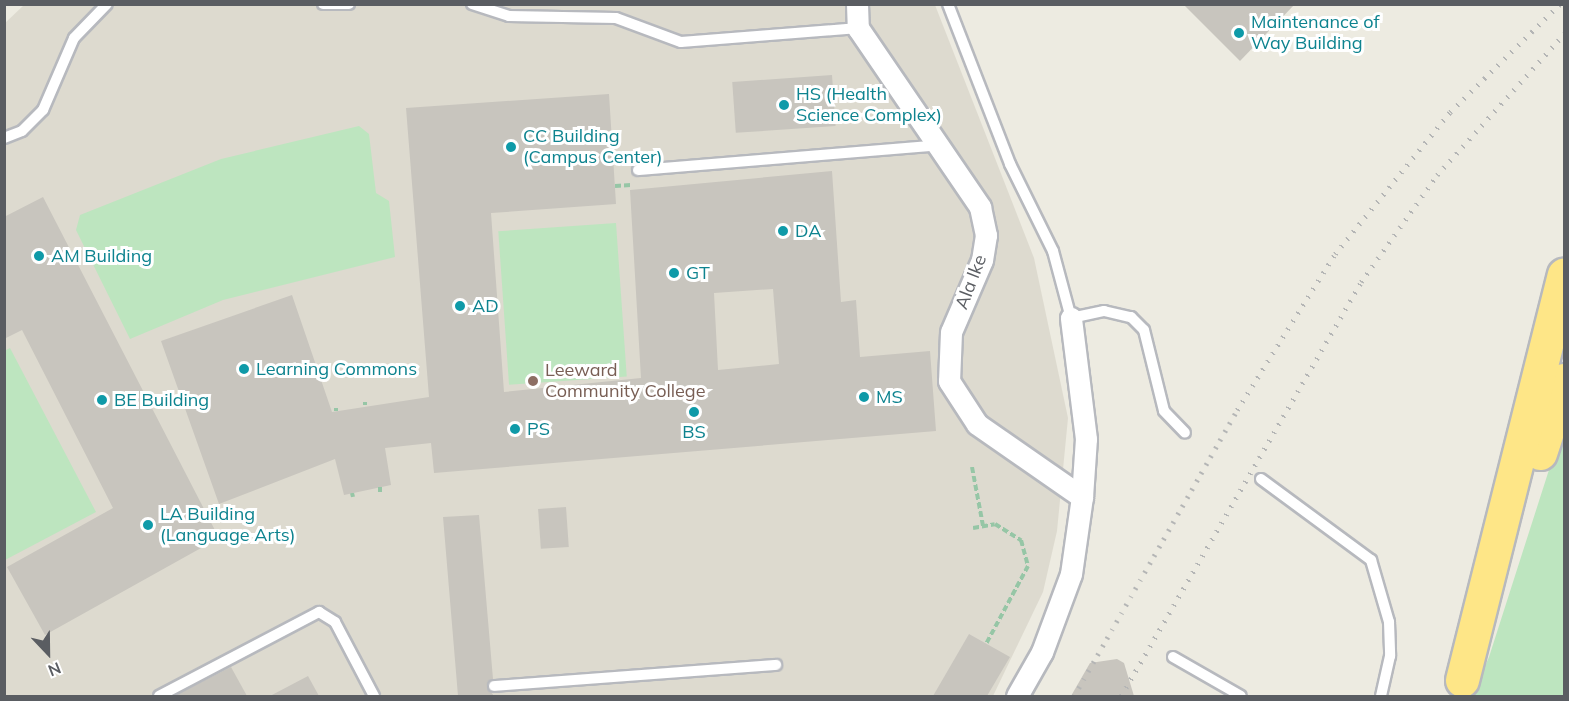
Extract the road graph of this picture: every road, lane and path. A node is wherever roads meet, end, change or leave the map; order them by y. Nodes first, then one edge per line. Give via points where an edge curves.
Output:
1 (107, 4) edge
2 (324, 4) edge
3 (349, 4) edge
4 (472, 4) edge
5 (857, 4) edge
6 (948, 4) edge
7 (858, 28) junction
8 (4, 138) edge
9 (940, 145) junction
10 (638, 170) dead end
11 (1564, 275) edge
12 (1071, 318) junction
13 (1564, 380) edge
14 (1185, 433) dead end
15 (972, 467) dead end
16 (1261, 479) dead end
17 (1082, 497) junction
18 (983, 526) junction
19 (973, 528) dead end
20 (986, 644) dead end
21 (1173, 657) dead end
22 (776, 665) dead end
23 (494, 686) dead end
24 (1460, 688) edge
25 (159, 696) edge
26 (374, 696) edge
27 (1017, 696) edge
28 (1241, 696) edge
29 (1381, 696) edge

1 - 8 lane via 74,38 43,110
2 - 3 lane
4 - 7 lane via 509,16 616,18 681,42
5 - 7 street
6 - 12 lane via 1010,164 1053,251
7 - 9 street, Ala Ike
9 - 10 lane
9 - 17 street, Ala Ike via 980,207 986,235 982,260 951,332 949,381 977,424
11 - 24 highway
12 - 14 lane via 1104,311 1131,317 1144,330 1164,411
12 - 17 street via 1086,439
13 - 24 highway
15 - 18 path
16 - 29 lane via 1371,560 1389,622 1390,656
17 - 27 street via 1071,574 1042,652
18 - 19 path
18 - 20 path via 995,524 1021,540 1028,566
21 - 28 lane
22 - 23 lane
25 - 26 lane via 319,612 335,622

